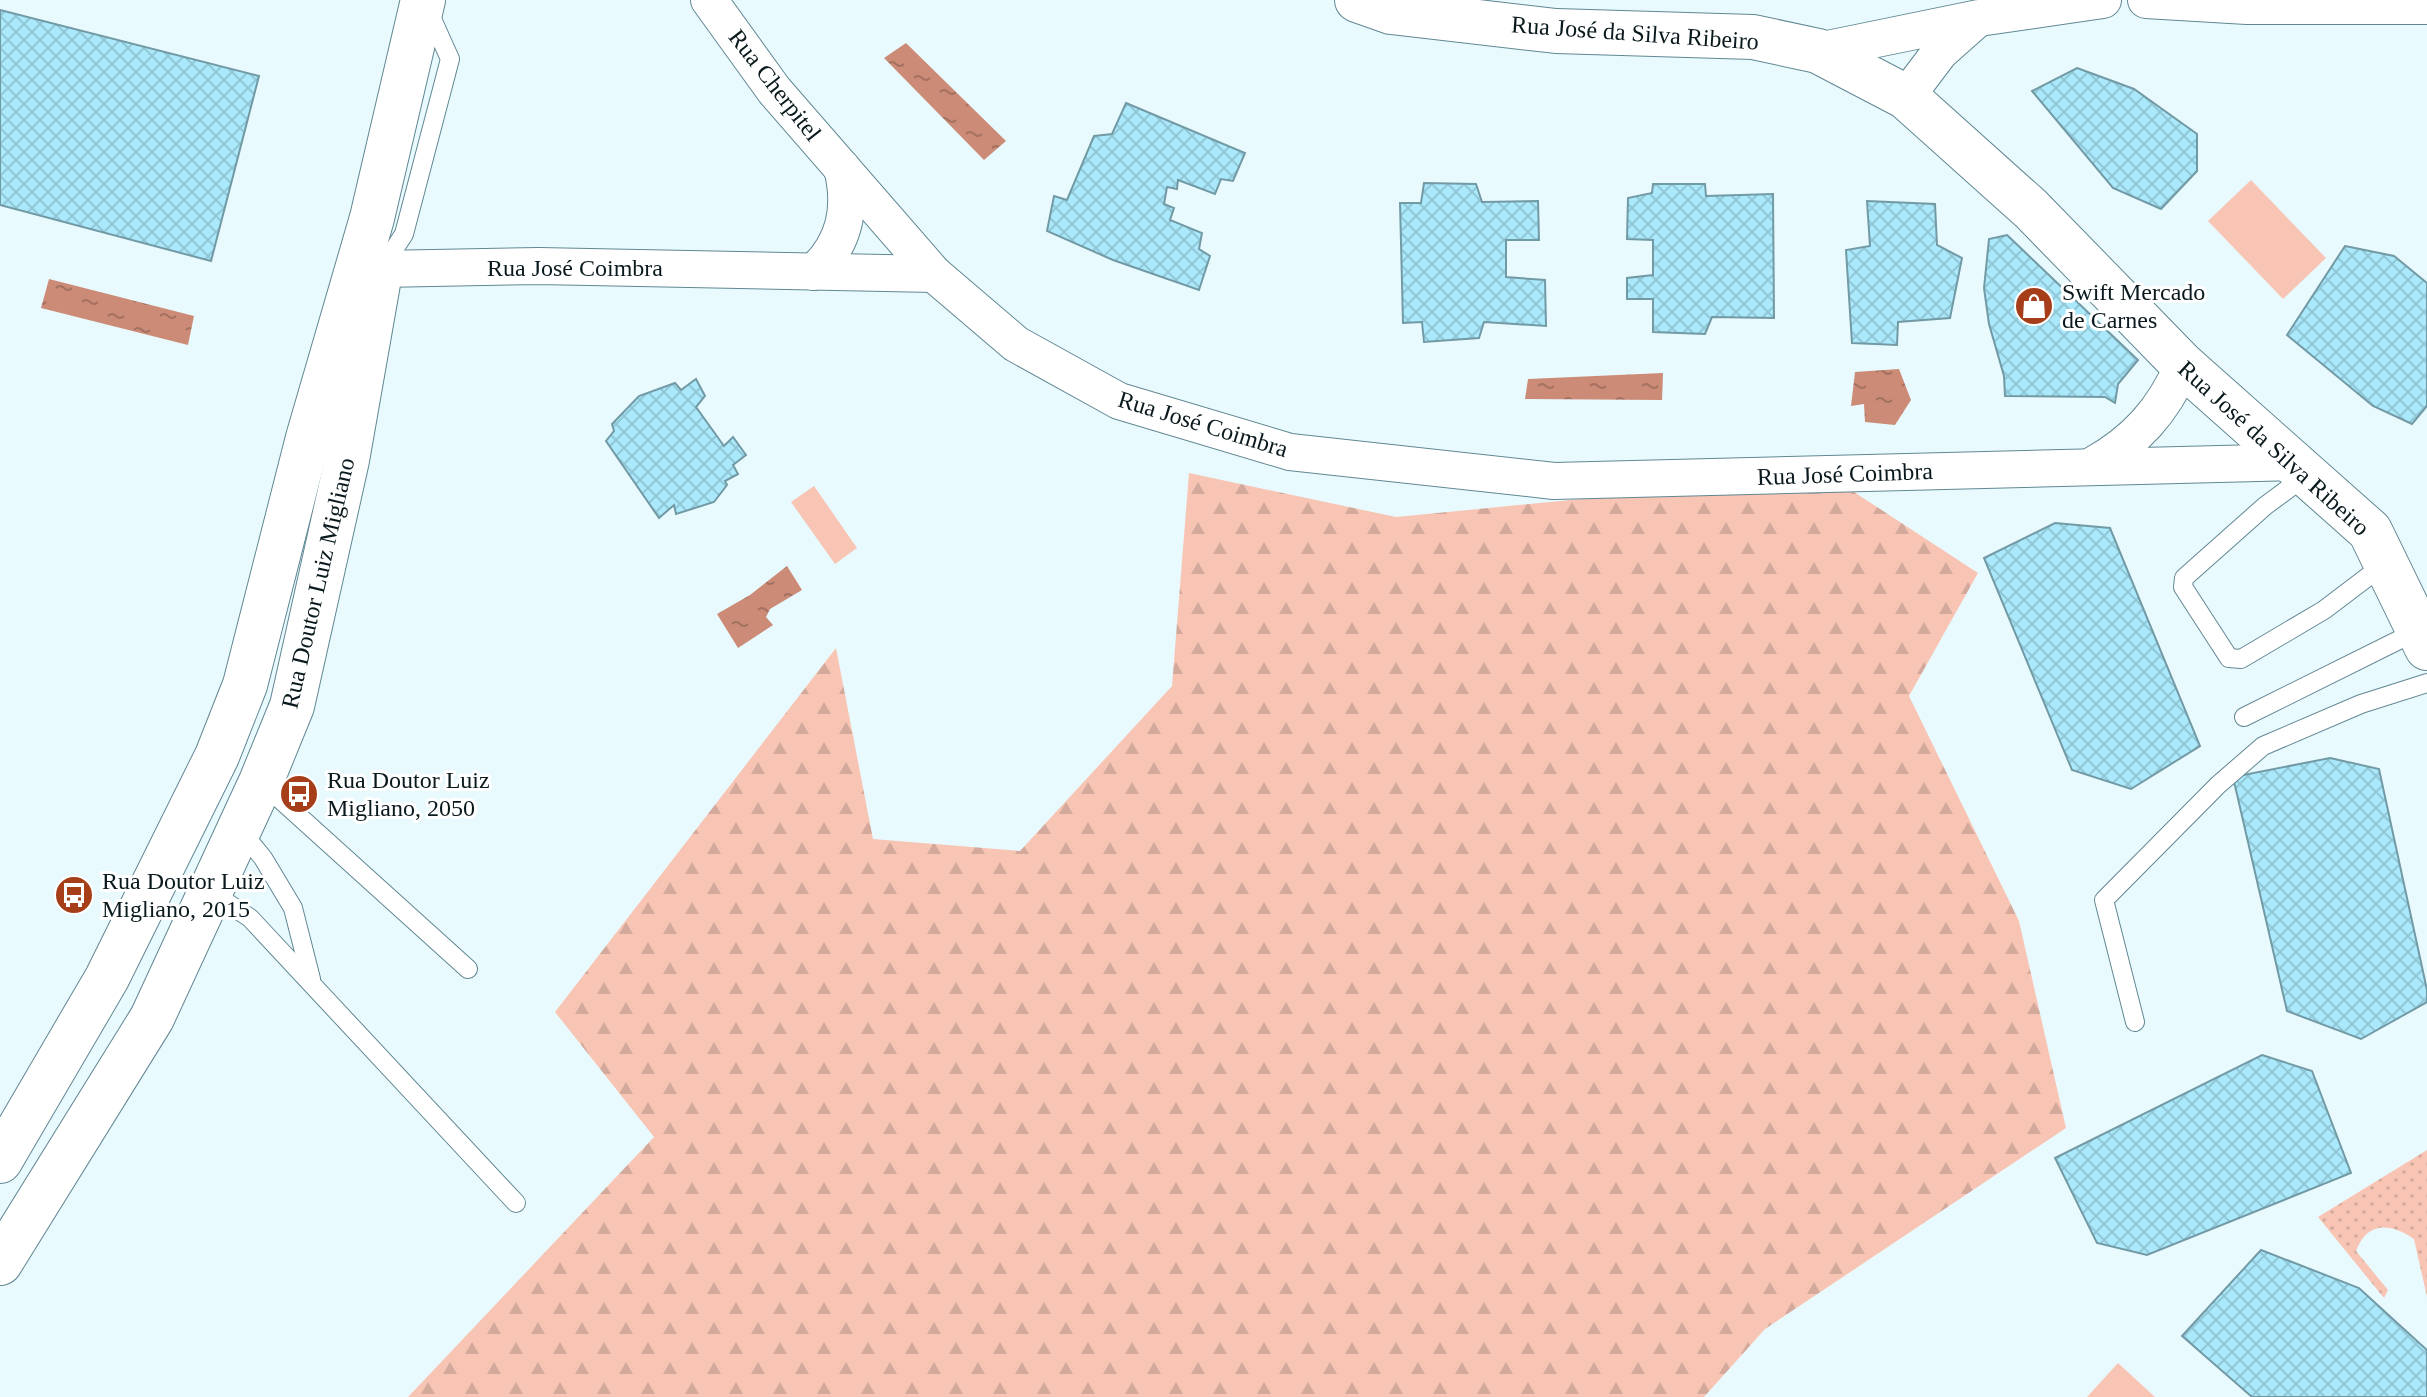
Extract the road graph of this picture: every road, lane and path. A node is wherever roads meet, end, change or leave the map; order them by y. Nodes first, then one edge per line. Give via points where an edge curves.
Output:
1 (424, 0) edge
2 (709, 0) edge
3 (1357, 0) edge
4 (2103, 0) edge
5 (2146, 0) edge
6 (2427, 6) edge
7 (1977, 19) junction
8 (1818, 51) junction
9 (1906, 97) junction
10 (842, 168) junction
11 (367, 253) junction
12 (814, 272) junction
13 (934, 274) junction
14 (2183, 365) junction
15 (2093, 465) junction
16 (2301, 468) junction
17 (2386, 563) junction
18 (2423, 639) edge
19 (2427, 683) edge
20 (2244, 717) dead end
21 (261, 782) junction
22 (239, 830) junction
23 (211, 892) junction
24 (468, 969) dead end
25 (312, 982) junction
26 (2135, 1022) dead end
27 (0, 1161) edge
28 (516, 1203) dead end
29 (0, 1263) edge

1 - 11 main road, Rua Doutor Luiz Migliano
2 - 10 street, Rua Cherpitel via 774,90
3 - 8 main road, Rua José da Silva Ribeiro via 1391,12 1556,31 1753,37
4 - 7 street
5 - 6 street
7 - 8 street
7 - 9 street via 1940,52
8 - 9 main road, Rua José da Silva Ribeiro
9 - 14 main road, Rua José da Silva Ribeiro via 2031,209
10 - 12 street via 847,200 842,233
10 - 13 street, Rua Cherpitel
11 - 12 street, Rua José Coimbra via 539,266
11 - 21 main road, Rua Doutor Luiz Migliano via 347,460 292,706
11 - 27 main road, Rua Doutor Luiz Migliano via 240,699 217,756 107,978
12 - 13 street, Rua José Coimbra
13 - 15 street, Rua José Coimbra via 1016,344 1119,401 1290,452 1554,481
14 - 15 street via 2150,422
14 - 16 main road, Rua José da Silva Ribeiro
15 - 16 street, Rua José Coimbra
16 - 17 main road, Rua José da Silva Ribeiro via 2370,531
16 - 17 lane via 2184,578 2183,587 2229,658 2241,659 2324,610
17 - 18 main road, Rua José da Silva Ribeiro
18 - 20 lane
19 - 26 lane via 2361,704 2263,746 2104,900
21 - 22 main road, Rua Doutor Luiz Migliano
21 - 24 lane
22 - 23 main road, Rua Doutor Luiz Migliano
22 - 25 lane via 293,908
23 - 25 lane via 250,918
23 - 29 main road, Rua Doutor Luiz Migliano via 152,1018
25 - 28 lane

